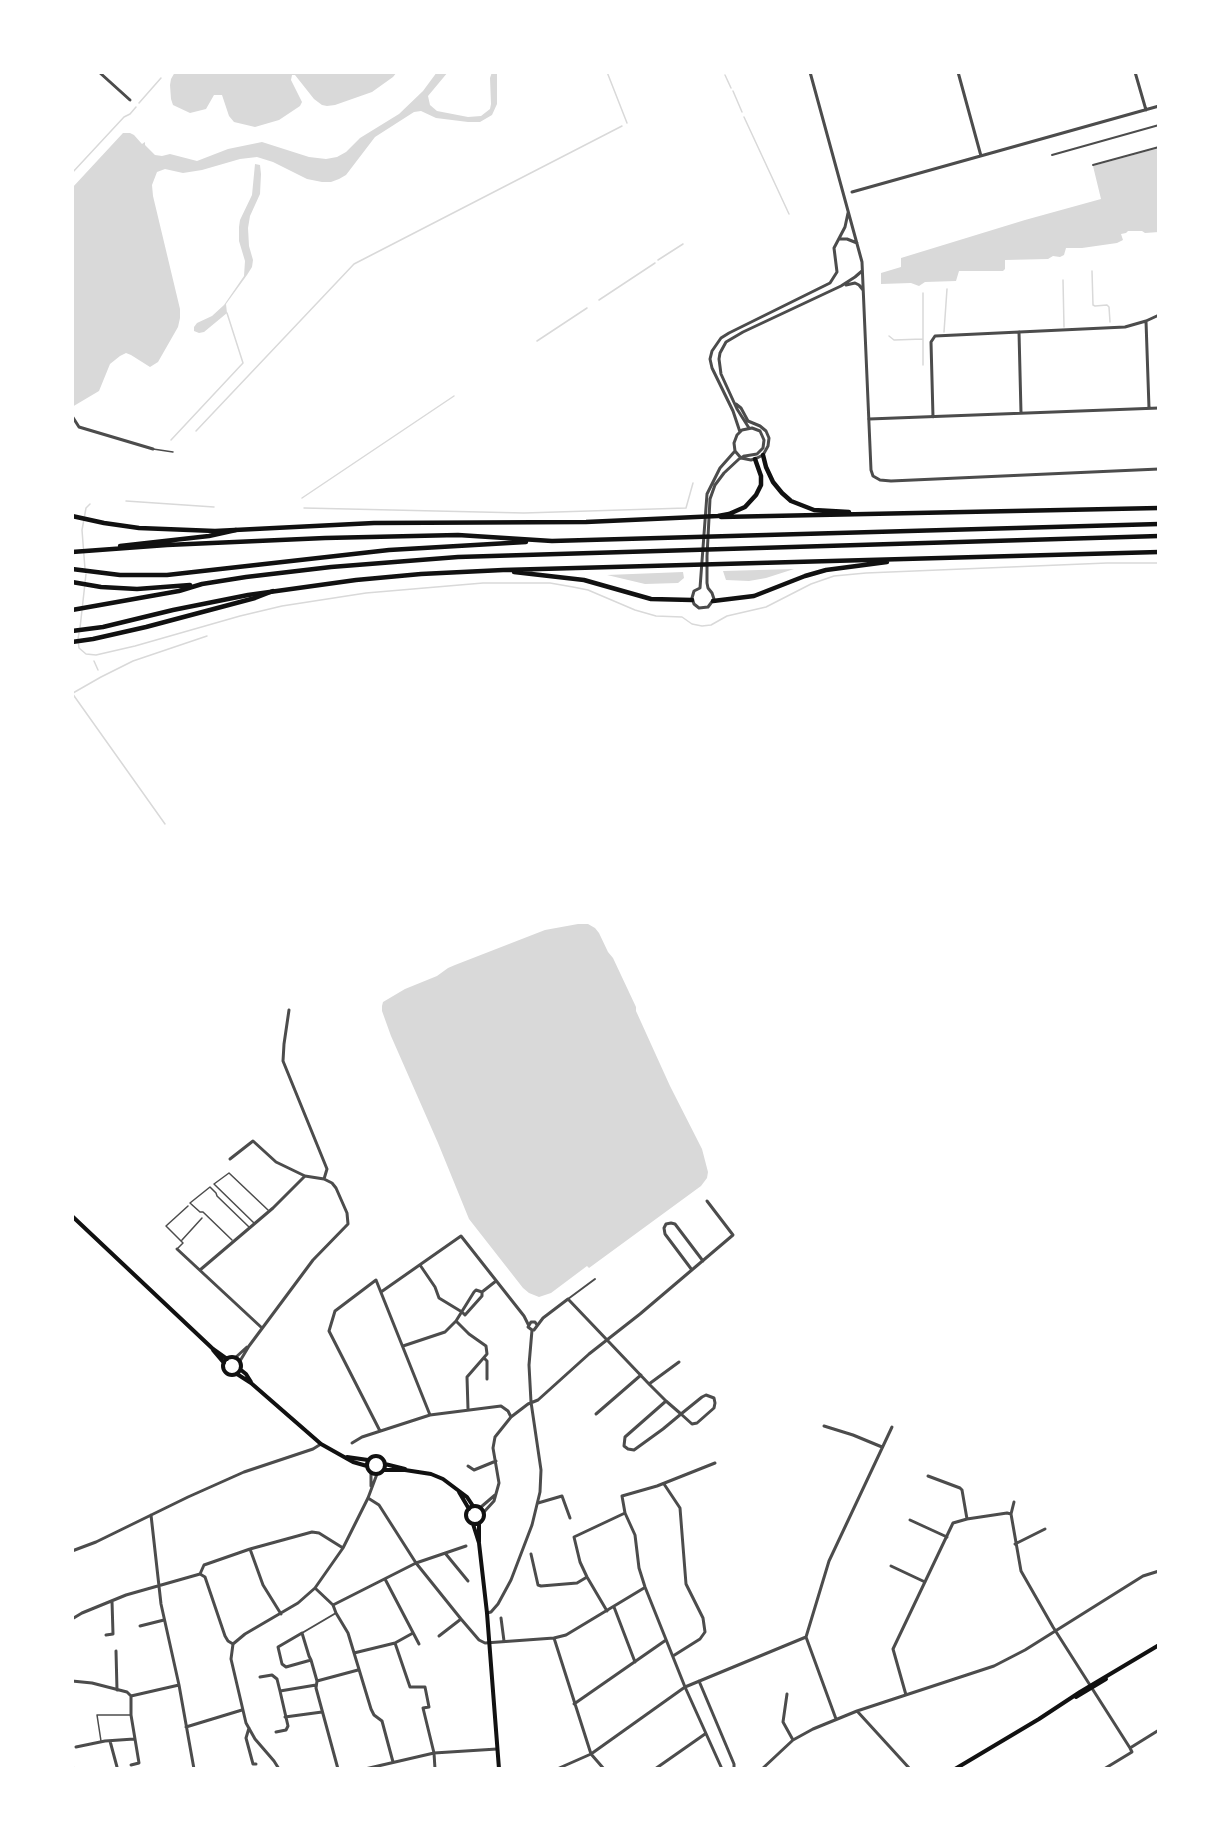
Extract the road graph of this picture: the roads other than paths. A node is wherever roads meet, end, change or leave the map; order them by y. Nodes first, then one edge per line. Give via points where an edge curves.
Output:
1 (99, 72) edge
2 (810, 72) edge
3 (958, 72) edge
4 (1136, 72) edge
5 (130, 100) dead end
6 (1159, 106) edge
7 (1146, 110) junction
8 (1159, 125) edge
9 (1159, 147) edge
10 (1052, 155) dead end
11 (981, 156) junction
12 (1093, 165) dead end
13 (843, 194) junction
14 (848, 211) junction
15 (839, 239) junction
16 (857, 243) junction
17 (863, 269) junction
18 (841, 286) junction
19 (864, 292) junction
20 (1159, 315) edge
21 (1146, 321) junction
22 (1019, 332) junction
23 (736, 404) junction
24 (1149, 408) junction
25 (1159, 408) edge
26 (1021, 413) junction
27 (72, 416) edge
28 (933, 417) junction
29 (869, 419) junction
30 (749, 428) junction
31 (740, 432) junction
32 (153, 449) joint
33 (735, 450) junction
34 (173, 452) dead end
35 (762, 453) junction
36 (741, 458) junction
37 (755, 459) junction
38 (1159, 469) edge
39 (1159, 508) edge
40 (707, 510) junction
41 (869, 514) junction
42 (72, 516) edge
43 (663, 518) junction
44 (1159, 524) edge
45 (236, 530) junction
46 (1159, 536) edge
47 (552, 541) junction
48 (107, 549) junction
49 (72, 552) edge
50 (1159, 552) edge
51 (906, 559) junction
52 (72, 569) edge
53 (503, 570) junction
54 (704, 570) junction
55 (72, 582) edge
56 (202, 584) junction
57 (700, 588) junction
58 (708, 588) junction
59 (273, 591) junction
60 (692, 600) junction
61 (713, 601) junction
62 (72, 610) edge
63 (72, 631) edge
64 (72, 642) edge
65 (289, 1010) dead end
66 (230, 1159) dead end
67 (305, 1176) junction
68 (324, 1179) junction
69 (707, 1202) dead end
70 (188, 1206) dead end
71 (269, 1211) junction
72 (72, 1216) edge
73 (202, 1218) dead end
74 (255, 1223) junction
75 (249, 1227) junction
76 (181, 1241) junction
77 (233, 1241) junction
78 (177, 1249) joint
79 (703, 1261) junction
80 (420, 1265) junction
81 (200, 1270) junction
82 (692, 1270) junction
83 (595, 1278) dead end
84 (496, 1281) junction
85 (381, 1292) junction
86 (482, 1292) junction
87 (568, 1299) junction
88 (462, 1312) junction
89 (456, 1321) junction
90 (528, 1325) junction
91 (537, 1325) junction
92 (262, 1328) junction
93 (532, 1330) junction
94 (607, 1340) junction
95 (403, 1346) junction
96 (213, 1349) junction
97 (484, 1358) junction
98 (227, 1359) junction
99 (237, 1360) junction
100 (679, 1362) dead end
101 (224, 1364) junction
102 (241, 1370) junction
103 (237, 1374) junction
104 (641, 1375) junction
105 (487, 1379) dead end
106 (251, 1383) junction
107 (649, 1384) junction
108 (666, 1401) junction
109 (531, 1402) junction
110 (468, 1409) junction
111 (596, 1414) dead end
112 (681, 1414) junction
113 (430, 1415) junction
114 (511, 1417) junction
115 (824, 1426) dead end
116 (892, 1427) dead end
117 (380, 1431) junction
118 (352, 1443) dead end
119 (321, 1444) junction
120 (882, 1447) junction
121 (346, 1457) junction
122 (368, 1460) junction
123 (496, 1461) junction
124 (715, 1463) dead end
125 (385, 1464) junction
126 (367, 1466) junction
127 (468, 1466) dead end
128 (384, 1470) junction
129 (405, 1470) junction
130 (371, 1473) junction
131 (377, 1474) junction
132 (928, 1476) dead end
133 (664, 1484) junction
134 (371, 1487) junction
135 (496, 1494) junction
136 (368, 1498) junction
137 (1014, 1502) dead end
138 (538, 1503) junction
139 (471, 1507) junction
140 (481, 1507) junction
141 (484, 1512) junction
142 (625, 1513) junction
143 (1011, 1514) junction
144 (151, 1515) junction
145 (570, 1518) dead end
146 (910, 1520) dead end
147 (967, 1520) junction
148 (479, 1523) junction
149 (473, 1524) junction
150 (1045, 1529) dead end
151 (947, 1537) junction
152 (479, 1543) junction
153 (1016, 1544) junction
154 (466, 1546) dead end
155 (343, 1548) junction
156 (250, 1549) junction
157 (72, 1551) edge
158 (445, 1553) junction
159 (531, 1554) dead end
160 (416, 1563) junction
161 (891, 1566) dead end
162 (1159, 1571) edge
163 (200, 1574) junction
164 (587, 1577) junction
165 (385, 1579) junction
166 (468, 1581) dead end
167 (925, 1582) junction
168 (159, 1584) junction
169 (645, 1587) junction
170 (315, 1588) junction
171 (112, 1601) junction
172 (333, 1605) junction
173 (614, 1607) junction
174 (607, 1611) junction
175 (336, 1612) junction
176 (487, 1612) junction
177 (281, 1614) junction
178 (72, 1617) edge
179 (501, 1618) dead end
180 (461, 1619) junction
181 (165, 1620) junction
182 (140, 1626) dead end
183 (1056, 1631) junction
184 (302, 1633) junction
185 (413, 1633) junction
186 (106, 1635) dead end
187 (440, 1636) dead end
188 (806, 1637) junction
189 (72, 1638) edge
190 (554, 1638) junction
191 (666, 1640) junction
192 (504, 1641) junction
193 (394, 1643) junction
194 (490, 1643) junction
195 (232, 1644) junction
196 (419, 1644) dead end
197 (1159, 1645) edge
198 (116, 1651) dead end
199 (354, 1653) junction
200 (673, 1656) junction
201 (311, 1660) junction
202 (635, 1662) junction
203 (72, 1663) edge
204 (359, 1670) junction
205 (260, 1677) dead end
206 (72, 1681) edge
207 (699, 1681) junction
208 (316, 1683) junction
209 (179, 1684) junction
210 (685, 1687) junction
211 (1091, 1687) junction
212 (117, 1690) junction
213 (280, 1690) junction
214 (787, 1694) dead end
215 (906, 1695) junction
216 (131, 1696) junction
217 (574, 1704) junction
218 (242, 1710) junction
219 (857, 1711) junction
220 (322, 1712) junction
221 (131, 1715) junction
222 (285, 1717) junction
223 (836, 1719) junction
224 (186, 1727) junction
225 (249, 1728) junction
226 (1159, 1730) edge
227 (276, 1732) dead end
228 (705, 1734) junction
229 (134, 1739) junction
230 (794, 1740) junction
231 (110, 1741) junction
232 (101, 1742) junction
233 (76, 1747) dead end
234 (1130, 1748) junction
235 (497, 1749) junction
236 (434, 1753) junction
237 (591, 1754) junction
238 (393, 1762) junction
239 (72, 1764) edge
240 (256, 1764) dead end
241 (131, 1765) dead end
242 (117, 1767) dead end
243 (73, 1769) edge
244 (194, 1769) edge
245 (279, 1769) edge
246 (338, 1769) edge
247 (365, 1769) edge
248 (435, 1769) edge
249 (499, 1769) edge
250 (557, 1769) edge
251 (604, 1769) edge
252 (655, 1769) edge
253 (722, 1769) edge
254 (734, 1769) edge
255 (762, 1769) edge
256 (910, 1769) edge
257 (955, 1769) edge
258 (1104, 1769) edge

1 - 5 street
2 - 13 street
3 - 11 street
4 - 7 street
6 - 7 street
7 - 11 street
8 - 10 street
9 - 12 street
11 - 13 street
13 - 14 street
14 - 15 street
14 - 16 street
15 - 16 street
15 - 31 street via 834,248 837,272 830,283 729,333 715,344 710,359 712,368
16 - 17 street
17 - 18 street
17 - 19 street
18 - 19 street via 855,283
18 - 23 street via 726,342 719,365
19 - 29 street
20 - 21 street
21 - 22 street via 1125,327
21 - 24 street
22 - 26 street
22 - 28 street via 933,338
23 - 30 street
23 - 35 street via 748,421 768,435 768,446
24 - 25 street
24 - 26 street
26 - 28 street
27 - 32 street via 79,427
28 - 29 street
29 - 38 street via 871,470 880,480
30 - 31 street
30 - 35 street via 764,436
31 - 33 street
32 - 34 lane
33 - 36 street
33 - 40 street via 714,477 707,494
35 - 36 street
35 - 37 street
35 - 41 highway via 773,482 791,501 814,510
36 - 37 street
36 - 40 street via 714,485
37 - 43 highway via 761,485 745,507 718,516
39 - 41 highway
40 - 54 street
41 - 43 highway
42 - 45 highway via 154,529
43 - 45 highway via 374,523
44 - 47 highway
45 - 48 highway
46 - 56 highway via 458,557 310,569
47 - 48 highway via 377,536
47 - 52 highway via 389,550 141,576
48 - 49 highway
50 - 51 highway
51 - 53 highway
51 - 61 highway via 826,570 754,596
53 - 59 highway via 367,579
53 - 60 highway via 584,580 651,599
54 - 57 street
54 - 58 street
55 - 56 highway via 150,589
56 - 62 highway
57 - 58 street
57 - 60 street via 694,591
58 - 61 street
59 - 63 highway
59 - 64 highway
60 - 61 street via 704,609
65 - 68 street via 283,1060 327,1169
66 - 67 street via 253,1141 276,1162
67 - 68 street
67 - 71 street
68 - 92 street via 336,1188 348,1224 312,1260
69 - 79 street via 733,1235
70 - 76 lane via 166,1226
71 - 74 street
71 - 74 lane via 229,1173 214,1184
72 - 96 main road
73 - 76 lane
74 - 75 street
75 - 77 street
75 - 77 lane via 210,1187 190,1203
76 - 78 lane
77 - 81 street
78 - 81 street
79 - 82 street
79 - 82 street via 675,1224 666,1224 665,1234
80 - 84 street via 461,1236
80 - 85 street
80 - 88 street via 439,1298
81 - 92 street
82 - 94 street
83 - 87 street
84 - 86 street
84 - 90 street
85 - 95 street
85 - 117 street via 376,1280 335,1311 329,1331
86 - 88 street via 476,1290
86 - 88 street via 465,1315
87 - 91 street
87 - 94 street
88 - 89 street
89 - 95 street via 446,1332
89 - 97 street via 486,1346
90 - 91 street via 533,1321
90 - 93 street
91 - 93 street
92 - 99 street
93 - 109 street
94 - 104 street
94 - 109 street
95 - 113 street
96 - 98 main road
96 - 101 main road
97 - 105 street
97 - 110 street via 467,1377
98 - 99 main road
98 - 101 main road
99 - 102 main road
100 - 107 street
101 - 103 main road via 225,1372
102 - 103 main road
102 - 106 main road
103 - 106 main road
104 - 107 street
104 - 111 street
106 - 119 main road
107 - 108 street
108 - 112 street
108 - 112 street via 625,1437 624,1446 634,1450
109 - 114 street
109 - 138 street via 541,1470
110 - 113 street
110 - 114 street via 501,1406
112 - 112 street via 692,1424 697,1423 714,1408 714,1398 706,1395
113 - 117 street
114 - 123 street via 495,1437
115 - 120 street
116 - 120 street
117 - 118 street
119 - 121 main road
119 - 144 street via 244,1472
120 - 188 street via 829,1561
121 - 122 main road
121 - 126 main road
122 - 125 main road via 376,1456
122 - 126 main road
123 - 127 street via 474,1470
123 - 135 street
124 - 133 street
125 - 128 main road
125 - 129 main road
126 - 130 main road
128 - 129 main road
128 - 131 main road
129 - 139 main road via 443,1479 467,1497
130 - 131 main road
130 - 134 street
131 - 134 street
132 - 147 street via 960,1488
133 - 142 street via 622,1496
133 - 200 street via 680,1508 686,1584 703,1618 705,1632
134 - 136 street
135 - 140 street
135 - 141 street
136 - 155 street
136 - 160 street via 379,1505
137 - 143 street
138 - 145 street via 562,1496
138 - 176 street via 511,1580 498,1604
139 - 140 main road
139 - 149 main road via 467,1518
140 - 141 main road
141 - 148 main road
142 - 164 street via 574,1537
142 - 169 street via 635,1535
143 - 147 street
143 - 153 street
144 - 157 street
144 - 168 street
146 - 151 street
147 - 151 street via 953,1523
148 - 149 main road
148 - 152 main road
149 - 152 main road
150 - 153 street
151 - 167 street
152 - 176 main road
153 - 183 street via 1021,1572
154 - 158 street
155 - 156 street via 312,1532
155 - 170 street
156 - 163 street via 204,1565
156 - 177 street via 263,1586
158 - 160 street
158 - 166 street
159 - 164 street via 538,1585 577,1583
160 - 165 street
160 - 180 street
161 - 167 street
162 - 183 street via 1143,1576
163 - 168 street
163 - 195 street via 205,1577 225,1636
164 - 174 street
165 - 172 street
165 - 185 street
167 - 215 street via 893,1649
168 - 171 street
168 - 181 street
169 - 173 street
169 - 191 street
170 - 172 street
170 - 177 street
171 - 178 street
171 - 186 street via 113,1634
172 - 175 street
173 - 174 street
173 - 202 street
174 - 190 street
175 - 184 street
175 - 199 street
176 - 194 main road
177 - 195 street
179 - 192 street
180 - 187 street
180 - 194 street via 479,1640
181 - 182 street
181 - 209 street
183 - 211 street
183 - 215 street via 994,1666
184 - 201 street
184 - 201 street via 278,1647 282,1664 286,1667
185 - 193 street
185 - 196 street
188 - 207 street
188 - 223 street
189 - 203 street
190 - 192 street
190 - 217 street
191 - 200 street
191 - 202 street
192 - 194 street
193 - 199 street
193 - 236 street via 410,1687 425,1687 429,1707 423,1708
194 - 235 main road
195 - 218 street via 231,1659
197 - 211 main road
198 - 212 street
199 - 204 street
200 - 210 street
201 - 208 street
202 - 217 street
204 - 208 street
204 - 238 street via 371,1709 382,1721
205 - 213 street via 272,1675
206 - 212 street
207 - 210 street
207 - 254 street
208 - 213 street
208 - 220 street
209 - 216 street
209 - 224 street
210 - 228 street
210 - 237 street
211 - 234 street
211 - 257 main road
212 - 216 street
213 - 222 street
214 - 230 street via 783,1722
215 - 219 street
216 - 221 street
217 - 237 street
218 - 224 street
218 - 225 street
219 - 223 street
219 - 256 street
220 - 222 street
220 - 246 street
221 - 229 street
221 - 232 lane via 97,1715
222 - 227 street via 286,1730
223 - 230 street
224 - 244 street
225 - 240 street via 246,1738
225 - 245 street
226 - 234 street
228 - 252 street
228 - 253 street
229 - 231 street
229 - 241 street via 139,1763
230 - 255 street
231 - 232 street
231 - 242 street
232 - 233 street
234 - 258 street via 1132,1752
235 - 236 street
235 - 249 main road
236 - 238 street
236 - 248 street
237 - 250 street
237 - 251 street
238 - 247 street
239 - 243 street

